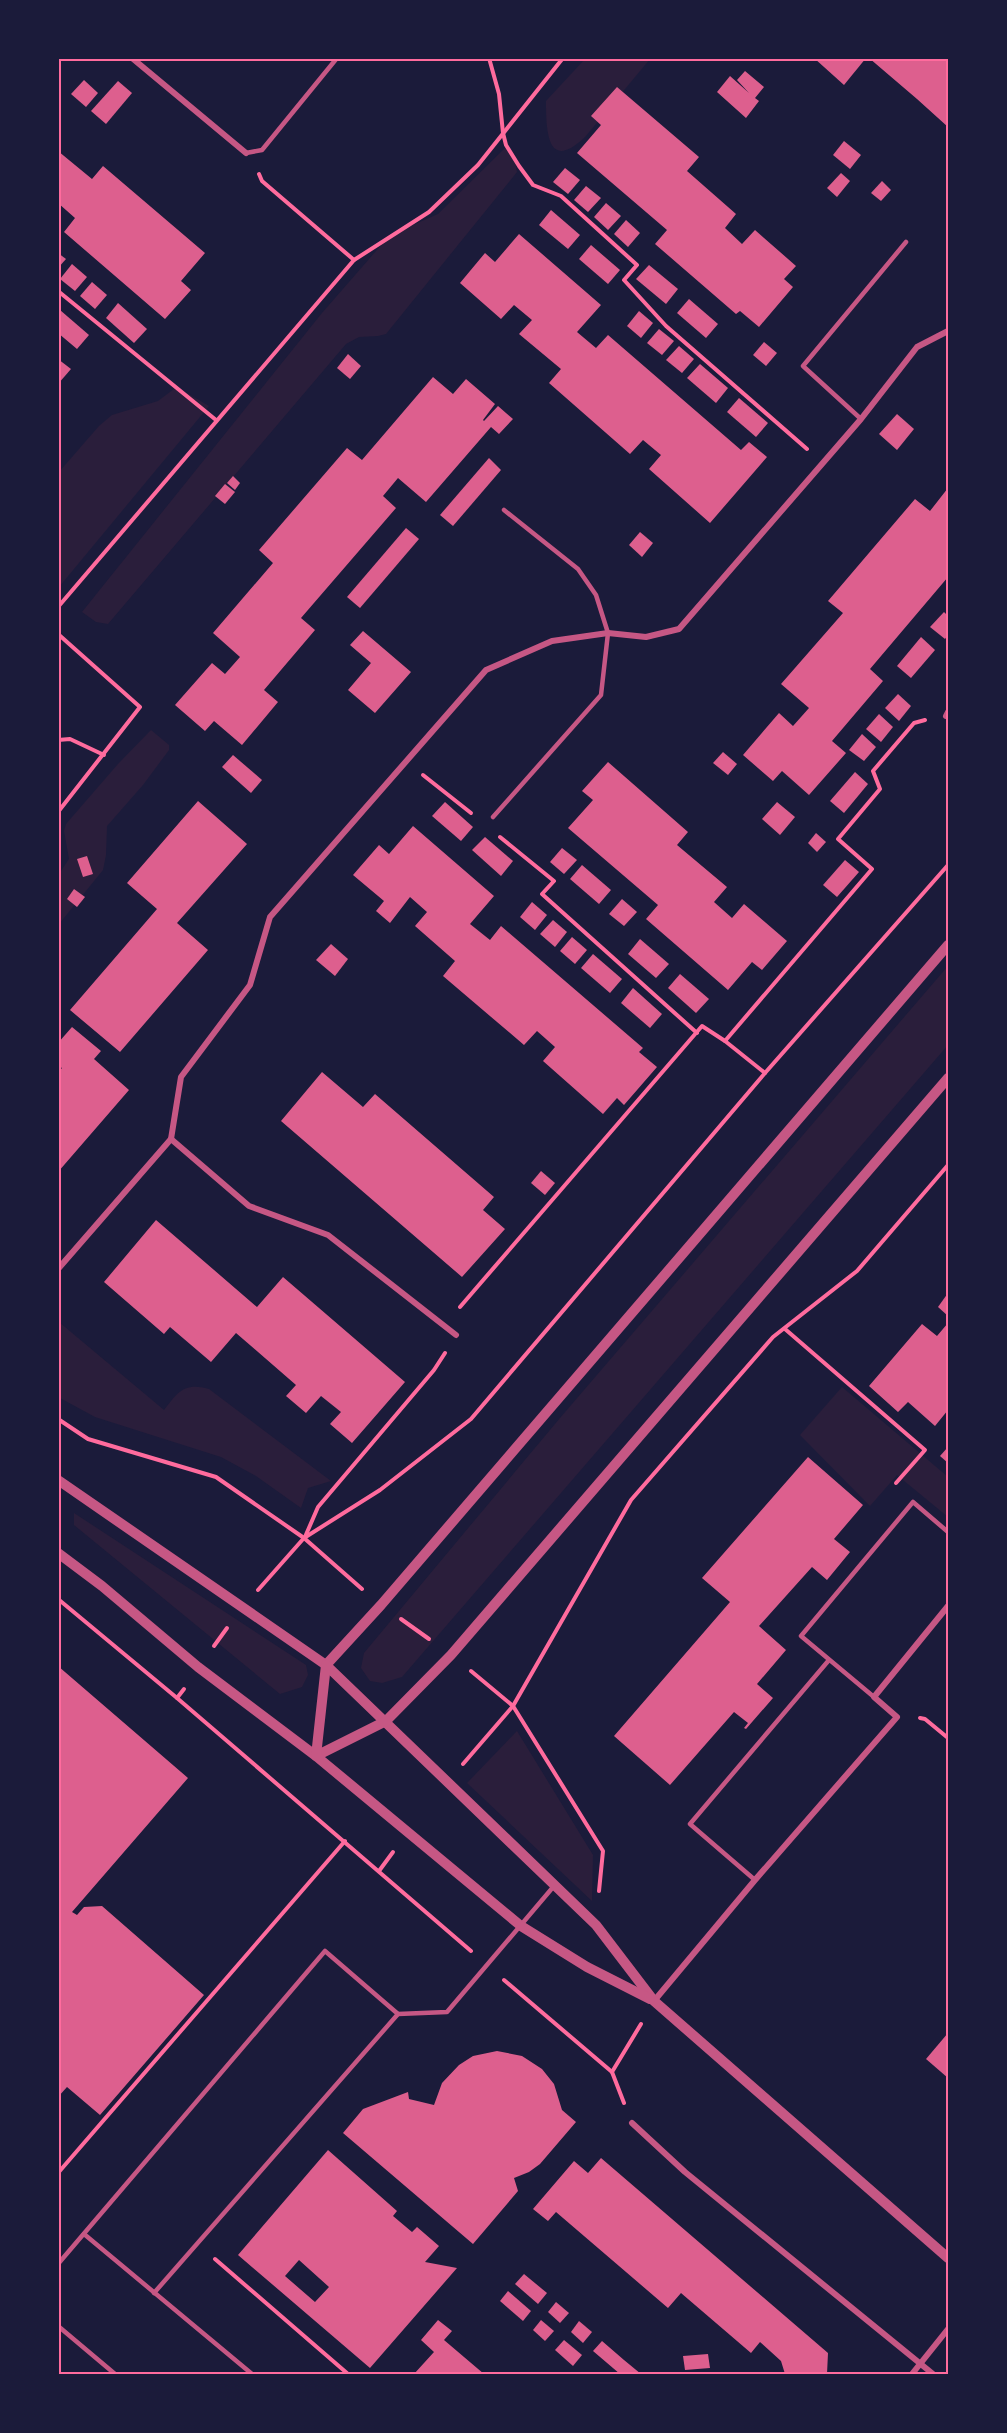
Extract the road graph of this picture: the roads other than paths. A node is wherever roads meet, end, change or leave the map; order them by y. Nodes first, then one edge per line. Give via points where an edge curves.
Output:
1 (132, 58) edge
2 (337, 58) edge
3 (246, 153) joint
4 (906, 242) dead end
5 (948, 331) edge
6 (861, 419) junction
7 (504, 510) dead end
8 (608, 633) junction
9 (493, 817) dead end
10 (948, 945) edge
11 (948, 1078) edge
12 (171, 1139) junction
13 (58, 1269) edge
14 (456, 1335) road end
15 (58, 1480) edge
16 (948, 1532) edge
17 (58, 1553) edge
18 (948, 1606) edge
19 (829, 1660) junction
20 (326, 1665) junction
21 (874, 1697) junction
22 (386, 1721) junction
23 (316, 1756) junction
24 (755, 1880) junction
25 (555, 1884) junction
26 (521, 1926) junction
27 (654, 2001) junction
28 (398, 2014) junction
29 (632, 2123) road end
30 (84, 2234) junction
31 (948, 2258) edge
32 (58, 2264) edge
33 (154, 2293) junction
34 (58, 2326) edge
35 (948, 2329) edge
36 (921, 2364) junction
37 (115, 2374) edge
38 (252, 2374) edge
39 (912, 2374) edge
40 (933, 2374) edge

1 - 3 street
2 - 3 lane via 262,150
4 - 6 lane via 803,366
5 - 6 street via 917,347
6 - 8 street via 679,629 646,637
7 - 8 lane via 578,569 596,595
8 - 9 lane via 601,695
8 - 12 street via 552,641 486,670 270,917 250,985 181,1077
10 - 20 street
11 - 22 street via 451,1655
12 - 13 street
12 - 14 street via 249,1206 328,1235
15 - 20 street
16 - 19 lane via 913,1502 801,1636
17 - 23 street via 198,1667
18 - 21 street
19 - 21 lane
19 - 24 lane via 690,1824
20 - 22 street
20 - 23 street
21 - 24 street via 897,1718
22 - 23 street
22 - 25 street
23 - 26 street
24 - 27 street
25 - 26 lane
25 - 27 street via 596,1925
26 - 27 street via 587,1967
26 - 28 lane via 447,2012
27 - 31 street
28 - 30 lane via 325,1951
28 - 33 lane
29 - 36 street via 685,2172
30 - 32 lane
30 - 33 lane
33 - 38 lane
34 - 37 lane
35 - 36 street
36 - 39 street
36 - 40 street

